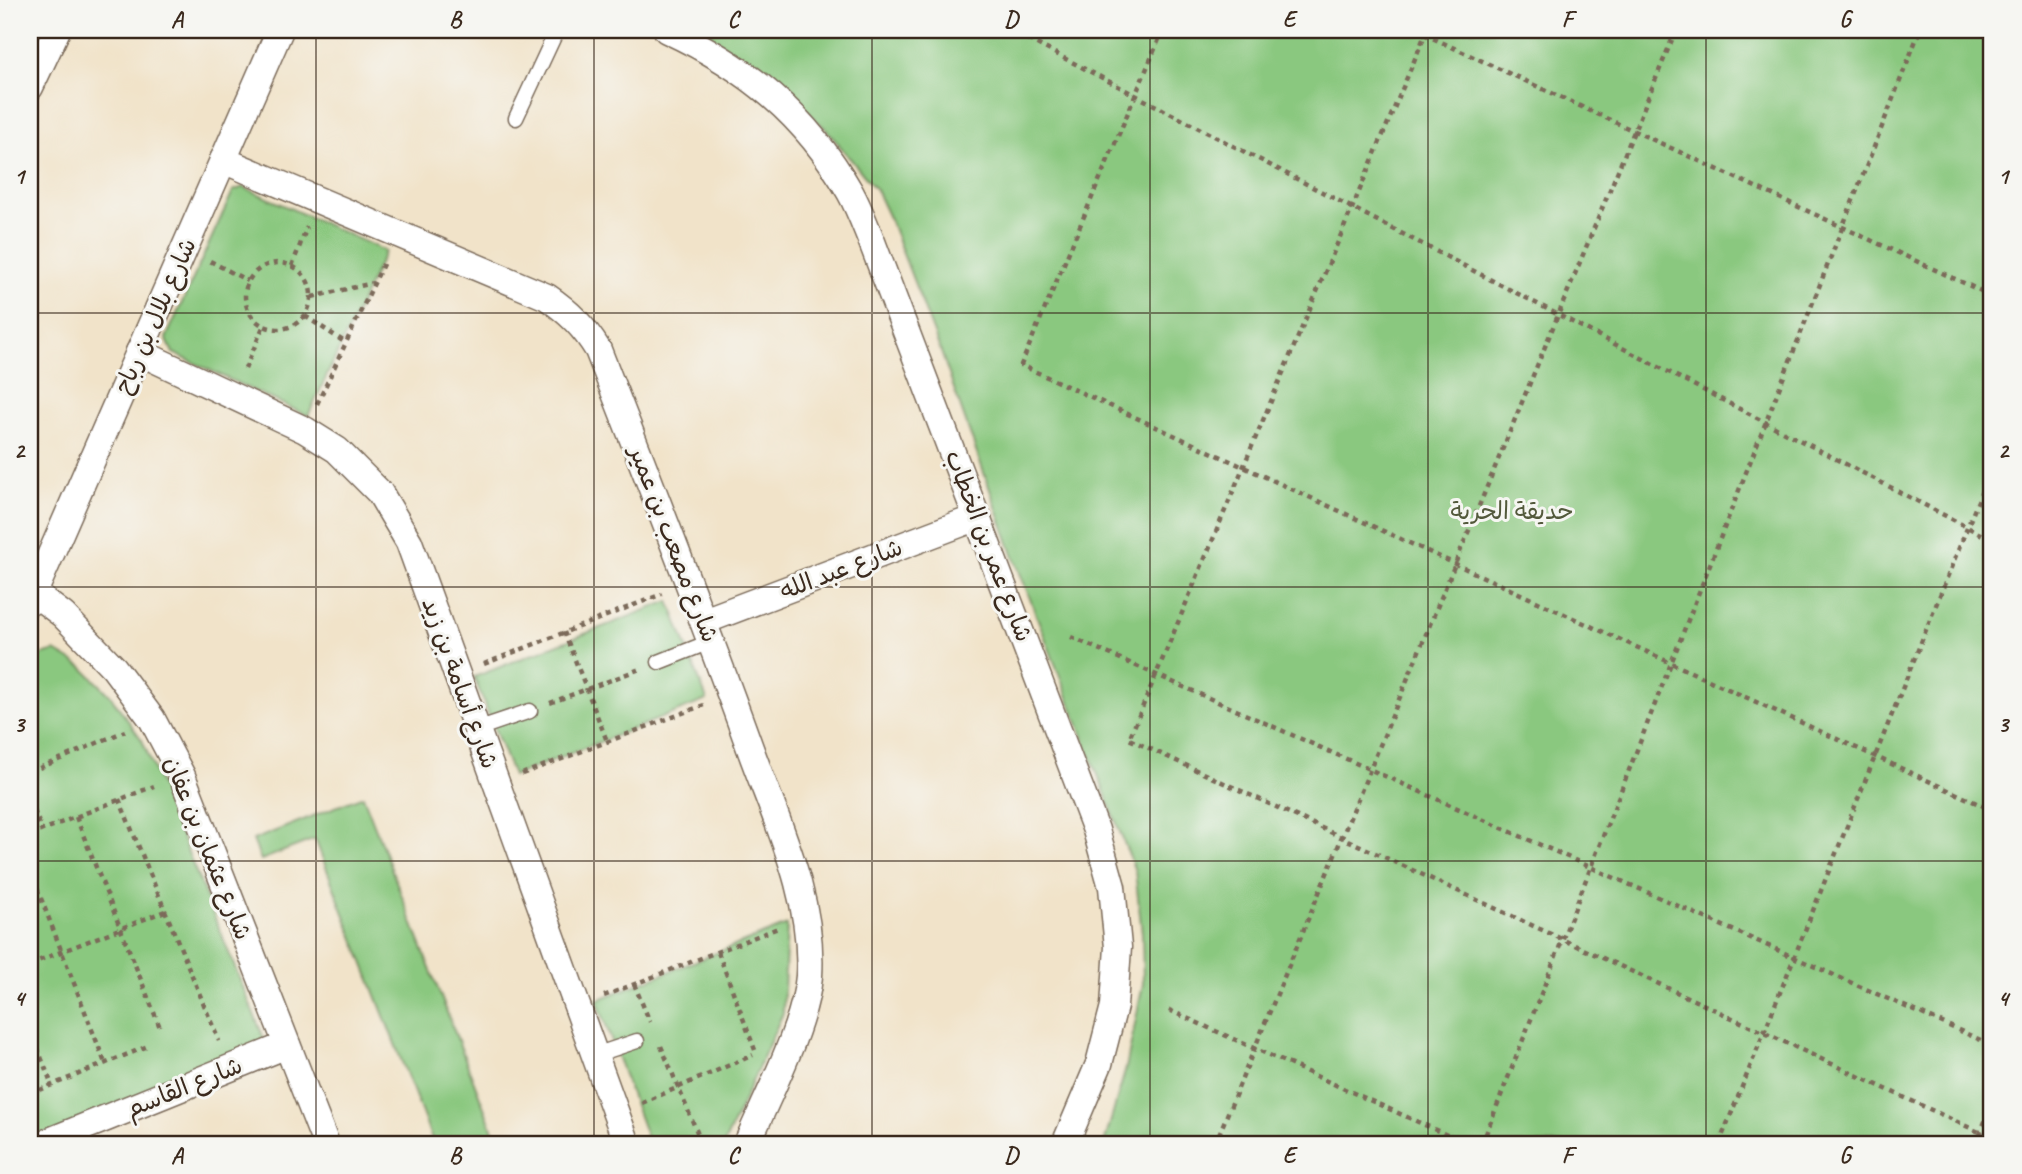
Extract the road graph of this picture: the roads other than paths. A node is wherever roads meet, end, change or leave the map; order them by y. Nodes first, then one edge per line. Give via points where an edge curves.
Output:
1 (57, 30) edge
2 (279, 30) edge
3 (557, 30) edge
4 (667, 30) edge
5 (30, 87) edge
6 (516, 118) dead end
7 (223, 160) junction
8 (139, 352) junction
9 (978, 517) junction
10 (31, 594) edge
11 (708, 631) junction
12 (659, 662) road end
13 (530, 711) road end
14 (477, 729) junction
15 (637, 1041) dead end
16 (287, 1045) junction
17 (595, 1055) junction
18 (57, 1142) edge
19 (326, 1144) edge
20 (627, 1144) edge
21 (747, 1144) edge
22 (1065, 1144) edge

1 - 5 street
2 - 7 street, شارع بلال بن رباح
3 - 6 lane
4 - 9 street, شارع عمر بن الخطاب via 750,76 789,110 830,161 872,242
7 - 8 street, شارع بلال بن رباح
7 - 11 street, شارع مصعب بن عمير via 547,297 567,310 598,350
8 - 10 street, شارع بلال بن رباح
8 - 14 street, شارع أسامة بن زيد via 305,429 362,471 409,542
9 - 11 street, شارع عبد الله
9 - 22 street, شارع عمر بن الخطاب via 1096,830 1112,887 1118,947 1114,1006 1099,1064
10 - 16 street, شارع عثمان بن عفان via 90,641 152,719 182,776
11 - 12 lane
11 - 21 street, شارع مصعب بن عمير via 796,875 810,959 803,1010
13 - 14 lane
14 - 17 street, شارع أسامة بن زيد
15 - 17 lane
16 - 18 street, شارع القاسم
16 - 19 street, شارع عثمان بن عفان
17 - 20 street, شارع أسامة بن زيد

